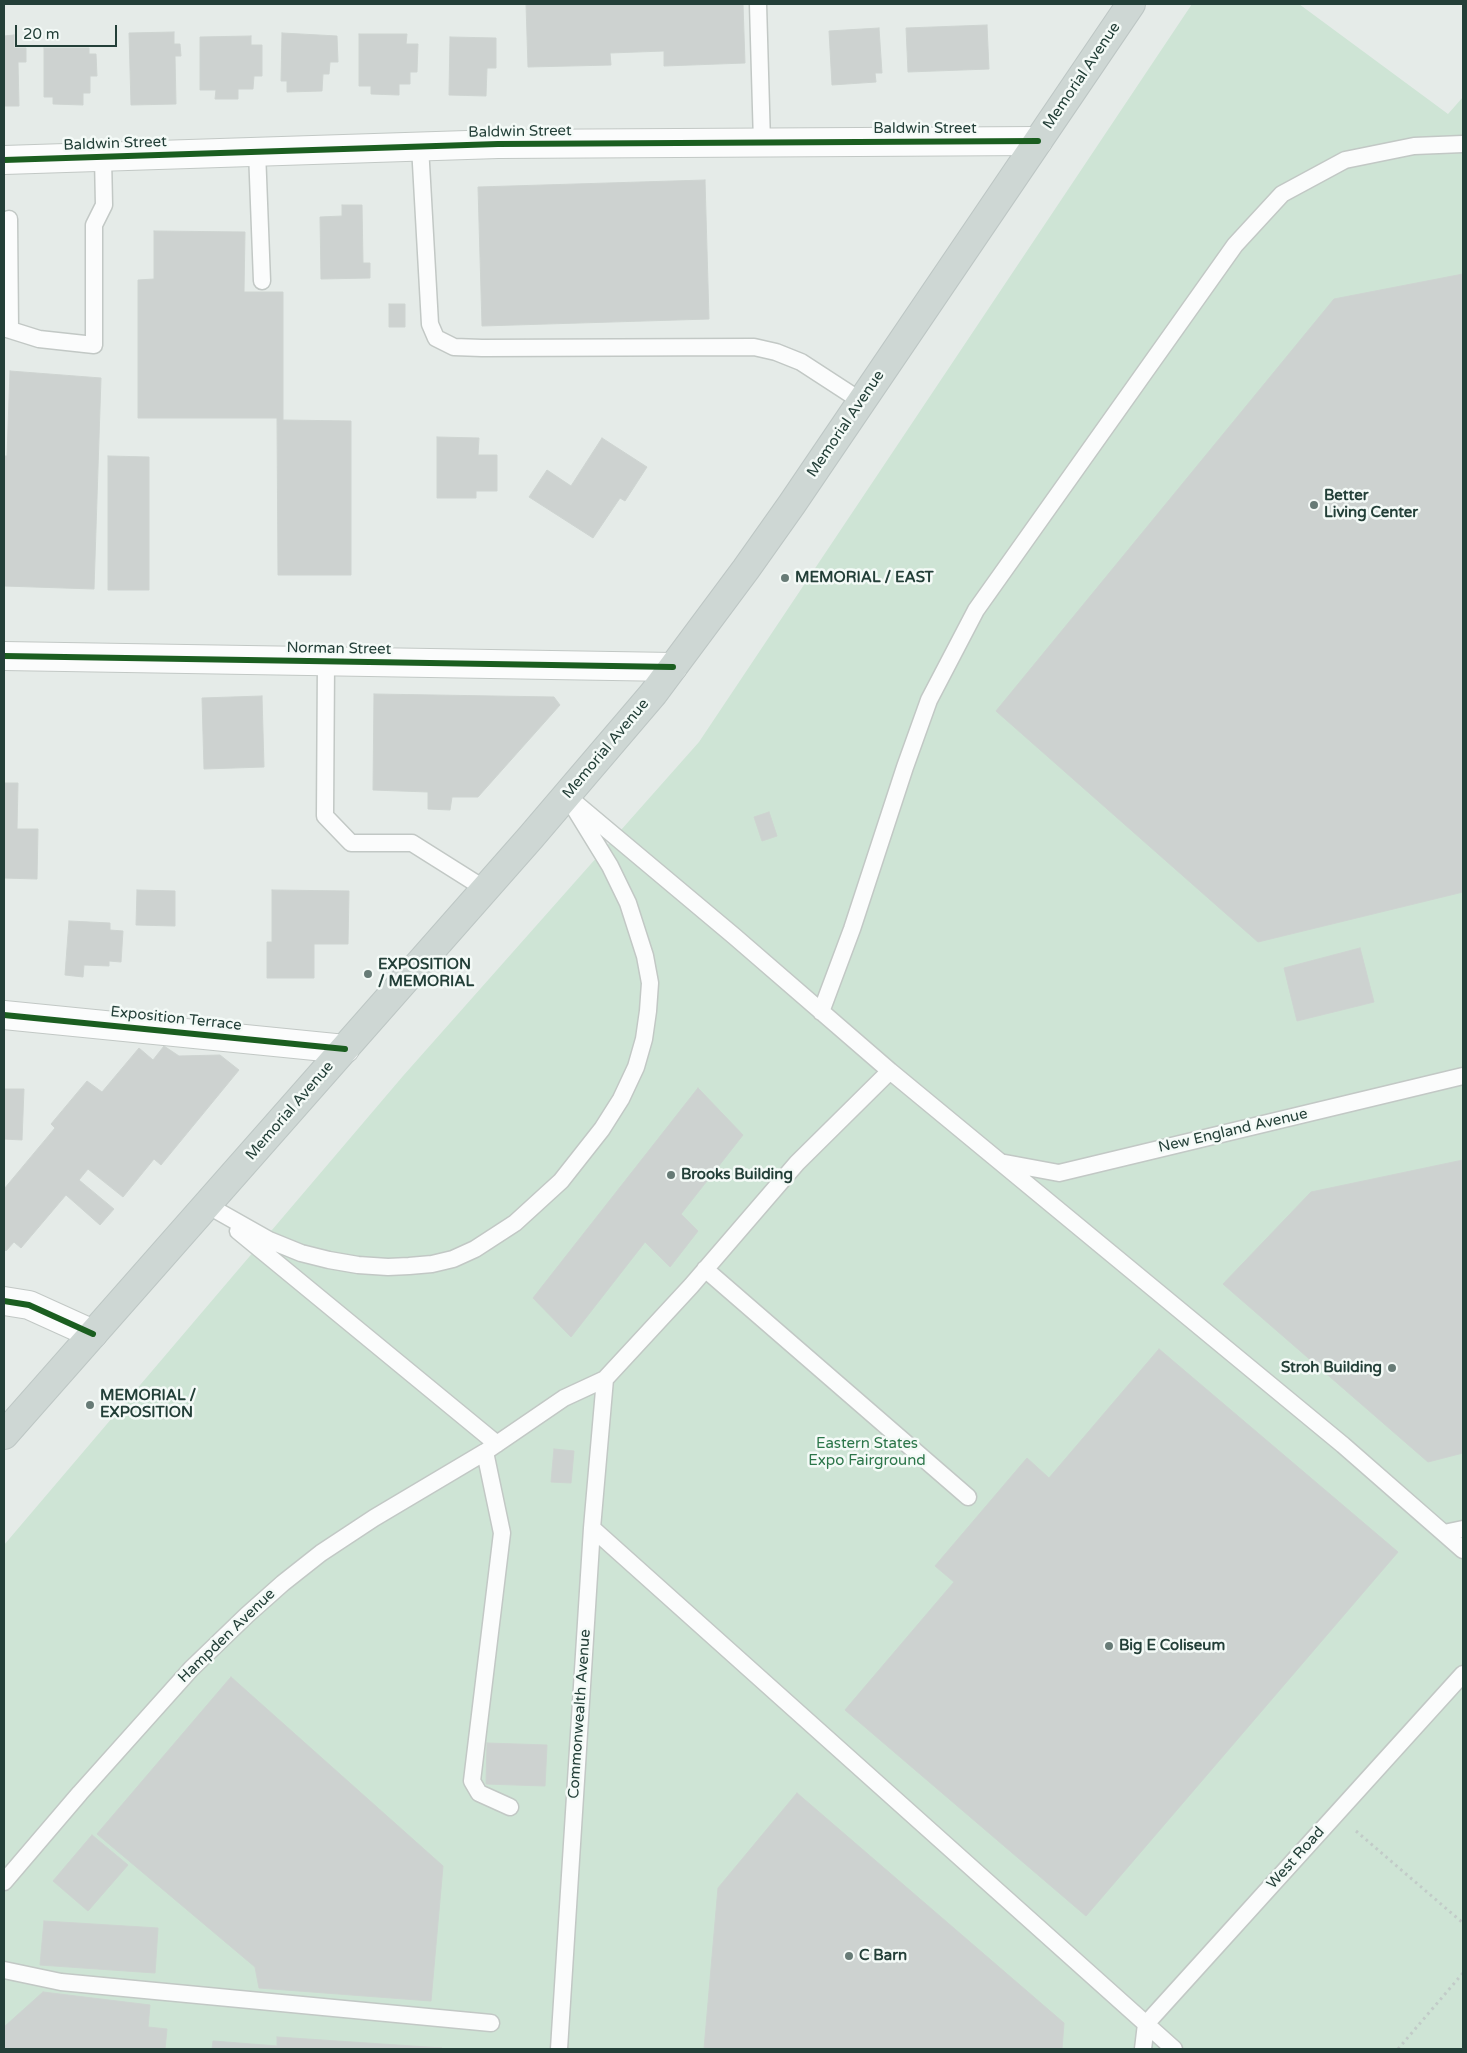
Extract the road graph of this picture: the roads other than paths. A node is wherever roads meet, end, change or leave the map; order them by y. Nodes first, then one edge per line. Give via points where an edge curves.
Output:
1 (758, 4) edge
2 (1131, 4) edge
3 (1038, 141) junction
4 (762, 142) junction
5 (1463, 144) edge
6 (420, 146) junction
7 (257, 151) junction
8 (103, 157) junction
9 (4, 160) edge
10 (9, 219) dead end
11 (262, 280) dead end
12 (7, 328) edge
13 (861, 400) junction
14 (4, 656) edge
15 (326, 662) junction
16 (673, 668) junction
17 (567, 796) junction
18 (486, 889) junction
19 (821, 1012) junction
20 (4, 1015) edge
21 (345, 1049) junction
22 (890, 1071) junction
23 (1463, 1076) edge
24 (1003, 1163) junction
25 (207, 1205) junction
26 (706, 1269) junction
27 (4, 1301) edge
28 (93, 1334) junction
29 (605, 1379) junction
30 (4, 1435) edge
31 (491, 1448) junction
32 (968, 1497) dead end
33 (592, 1528) junction
34 (1463, 1528) edge
35 (1444, 1533) junction
36 (1463, 1550) edge
37 (1463, 1674) edge
38 (510, 1807) dead end
39 (4, 1882) edge
40 (4, 1970) edge
41 (491, 2023) dead end
42 (1146, 2024) junction
43 (559, 2049) edge
44 (1143, 2049) edge
45 (1174, 2049) edge

1 - 4 lane
2 - 3 main road, Memorial Avenue
3 - 4 street, Baldwin Street
3 - 13 main road, Memorial Avenue
4 - 6 street, Baldwin Street
5 - 19 lane via 1414,146 1346,160 1282,194 1234,246 982,600 929,700
6 - 7 street, Baldwin Street
6 - 13 lane via 430,324 436,338 454,347 482,348 754,347 801,362
7 - 8 street, Baldwin Street
7 - 11 lane
8 - 9 street, Baldwin Street
8 - 12 lane via 104,205 94,225 94,345 39,339
10 - 12 lane
13 - 16 main road, Memorial Avenue via 746,569
14 - 15 street, Norman Street
15 - 16 street, Norman Street
15 - 18 lane via 325,816 351,843 412,843
16 - 17 main road, Memorial Avenue
17 - 18 main road, Memorial Avenue
17 - 19 lane
17 - 25 lane via 610,866 628,903 646,956 650,983 644,1039 636,1067 602,1129 561,1181 515,1223 475,1249 446,1260 388,1268 301,1253 269,1240
18 - 21 main road, Memorial Avenue
19 - 22 lane
20 - 21 street, Exposition Terrace
21 - 25 main road, Memorial Avenue
22 - 24 lane
22 - 26 lane via 797,1163
23 - 24 lane, New England Avenue via 1059,1173
24 - 35 lane
25 - 28 main road, Memorial Avenue
25 - 31 lane
26 - 29 lane
26 - 32 lane
27 - 28 street via 29,1305
28 - 30 main road, Memorial Avenue
29 - 31 lane, Hampden Avenue via 564,1398
29 - 33 lane, Commonwealth Avenue
31 - 38 lane via 502,1533 472,1781 479,1794
31 - 39 lane, Hampden Avenue via 321,1553 247,1615 155,1708
33 - 42 lane
33 - 43 lane, Commonwealth Avenue
34 - 35 lane
35 - 36 lane
37 - 42 lane, West Road
40 - 41 lane via 61,1982
42 - 44 lane
42 - 45 lane

